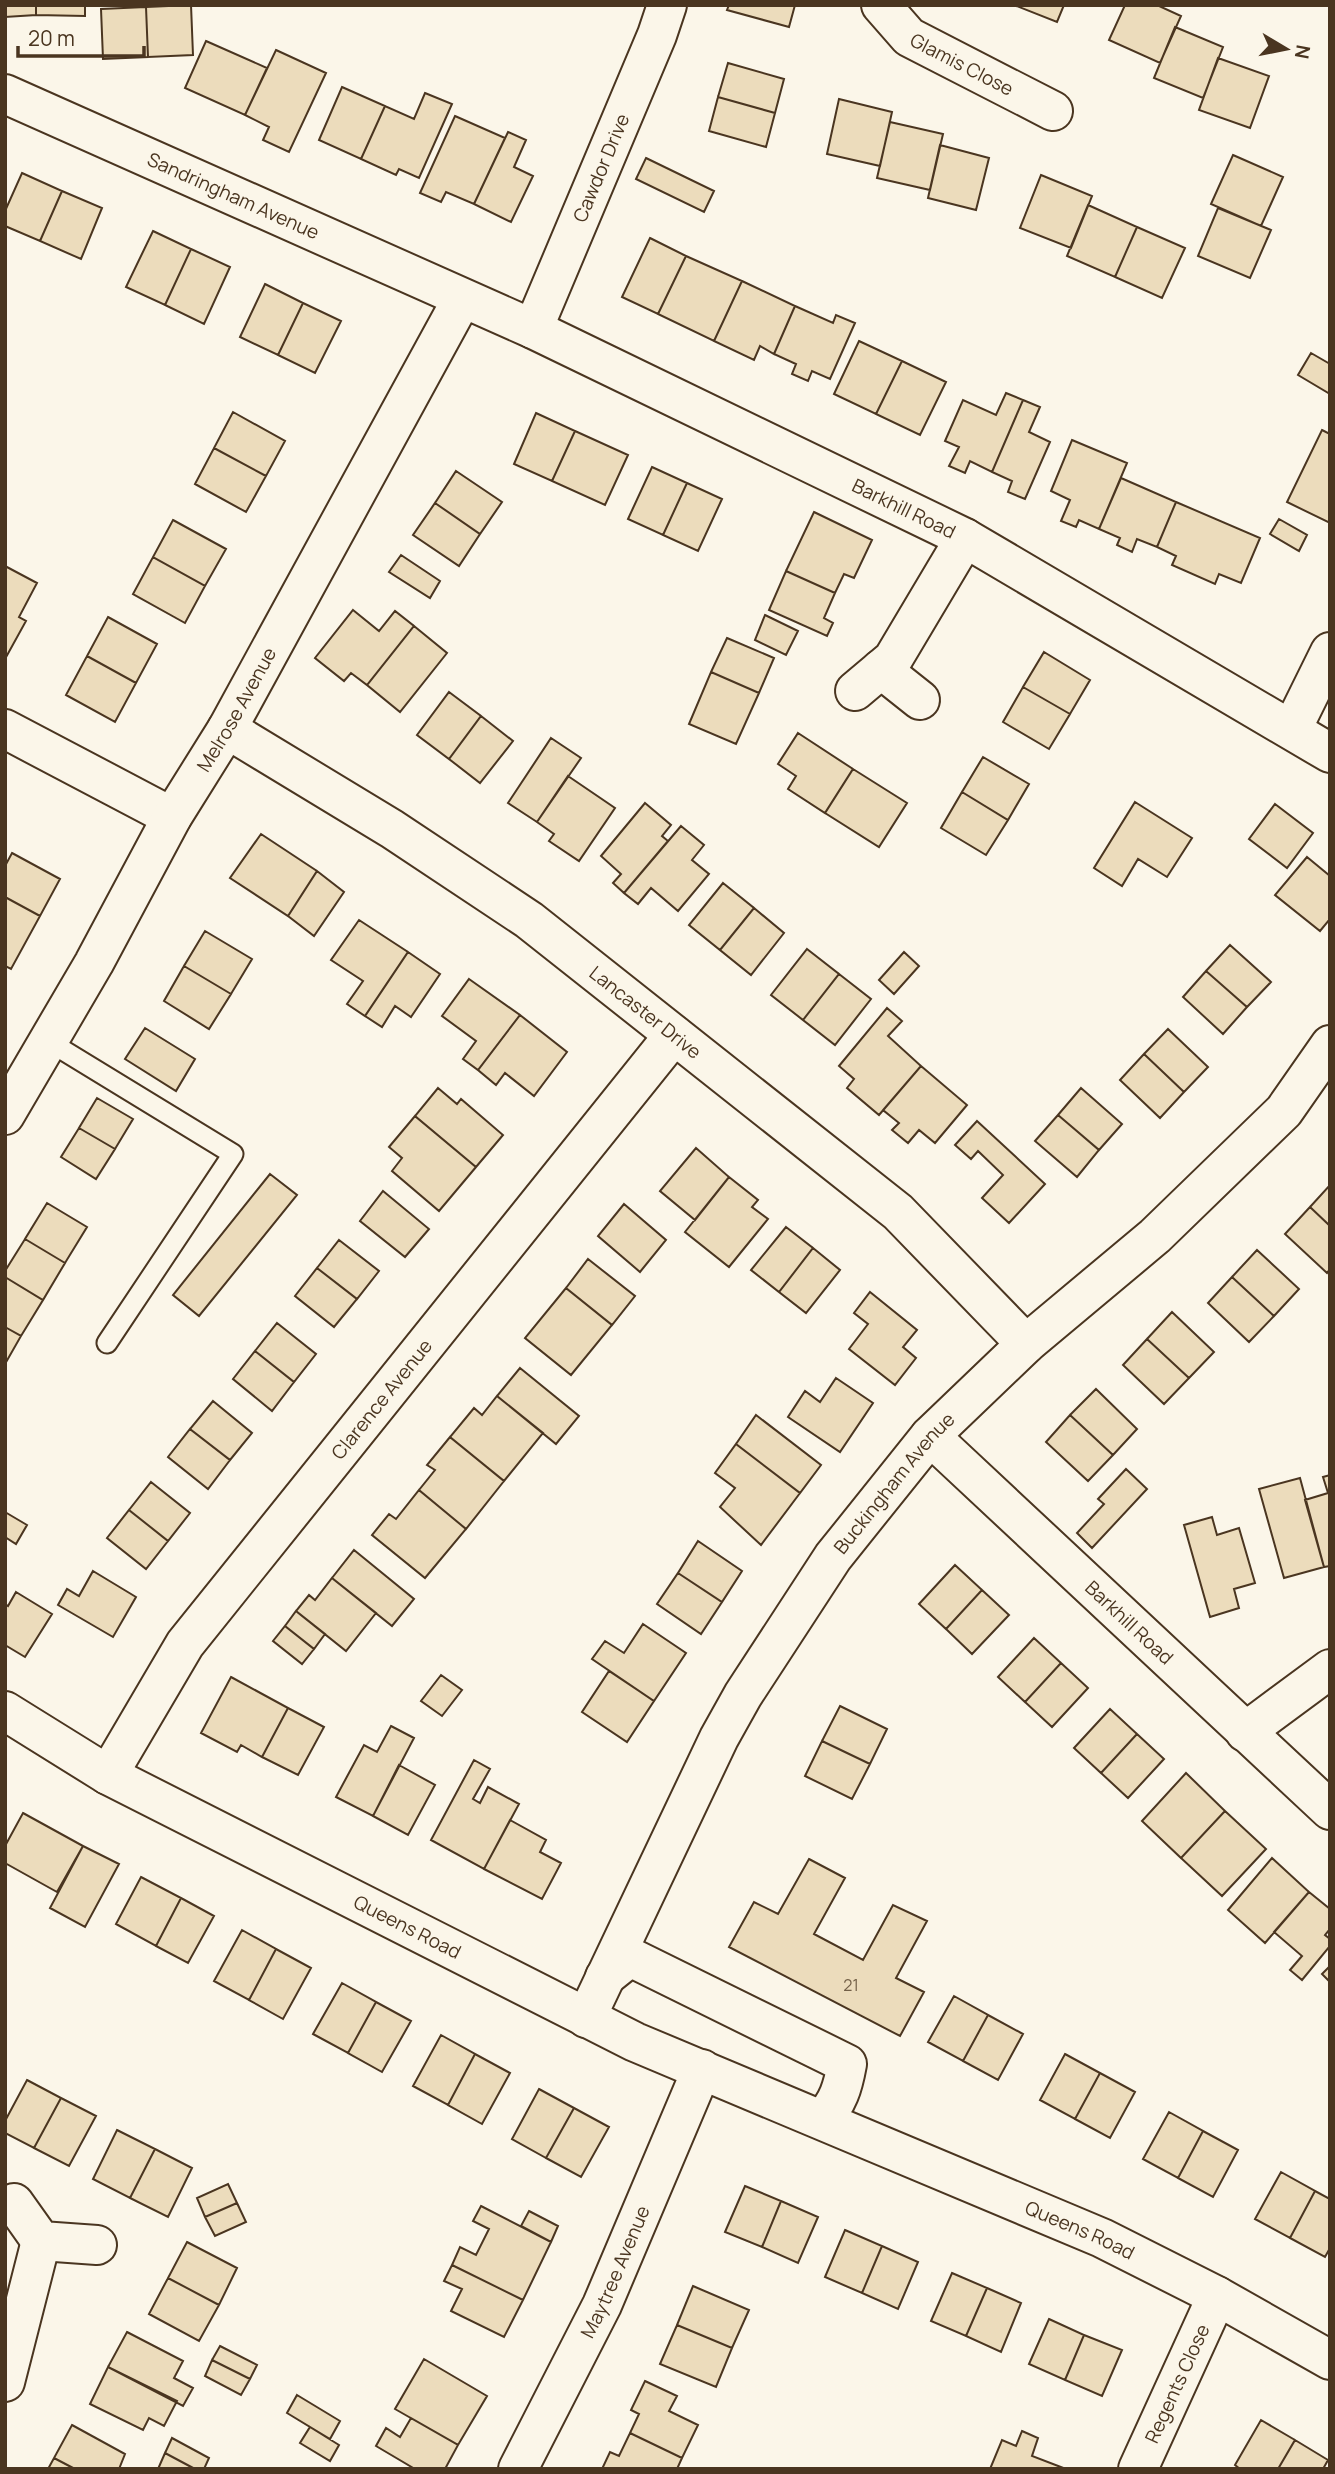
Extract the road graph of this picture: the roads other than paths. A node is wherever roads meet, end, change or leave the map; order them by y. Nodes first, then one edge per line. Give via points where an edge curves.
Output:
1 (667, 5) edge
2 (881, 5) edge
3 (5, 94) edge
4 (1053, 111) dead end
5 (462, 299) junction
6 (533, 329) junction
7 (964, 538) junction
8 (1330, 652) edge
9 (919, 700) dead end
10 (5, 729) edge
11 (227, 729) junction
12 (1292, 729) junction
13 (1330, 753) edge
14 (172, 817) junction
15 (674, 1035) junction
16 (48, 1041) junction
17 (1330, 1045) edge
18 (5, 1115) edge
19 (107, 1343) dead end
20 (1027, 1344) junction
21 (930, 1436) junction
22 (1330, 1669) edge
23 (5, 1711) edge
24 (1245, 1732) junction
25 (108, 1775) junction
26 (1330, 1810) edge
27 (622, 1954) junction
28 (586, 2018) junction
29 (702, 2069) junction
30 (822, 2119) junction
31 (14, 2203) dead end
32 (41, 2241) junction
33 (96, 2245) dead end
34 (1217, 2296) junction
35 (1330, 2360) edge
36 (5, 2382) edge
37 (518, 2469) edge
38 (1138, 2469) edge

1 - 6 street, Cawdor Drive
2 - 4 street, Glamis Close via 909,37
3 - 5 street, Sandringham Avenue
5 - 6 street, Barkhill Road
5 - 11 street, Melrose Avenue
6 - 7 street, Barkhill Road
7 - 9 street via 893,659 868,680
7 - 12 street, Barkhill Road
8 - 12 street
10 - 14 street
11 - 14 street, Melrose Avenue
11 - 15 street, Lancaster Drive via 393,829 529,920
12 - 13 street, Barkhill Road
14 - 16 street, Melrose Avenue
15 - 20 street, Lancaster Drive via 898,1212
15 - 25 street, Clarence Avenue via 185,1644
16 - 18 street, Melrose Avenue
16 - 19 lane via 233,1154
17 - 20 street, Buckingham Avenue via 1284,1111 1155,1236
20 - 21 street, Buckingham Avenue
21 - 24 street, Barkhill Road
21 - 27 street, Buckingham Avenue via 833,1558 743,1695
22 - 24 street
23 - 25 street, Queens Road
24 - 26 street, Barkhill Road
25 - 28 street, Queens Road
27 - 28 street, Buckingham Avenue
27 - 30 street via 847,2064 839,2095
28 - 29 street, Queens Road
29 - 30 street, Queens Road
29 - 37 street, Maytree Avenue via 602,2305
30 - 34 street, Queens Road via 1102,2238
31 - 32 street
32 - 33 street
32 - 36 street
34 - 35 street, Queens Road
34 - 38 street, Regents Close

